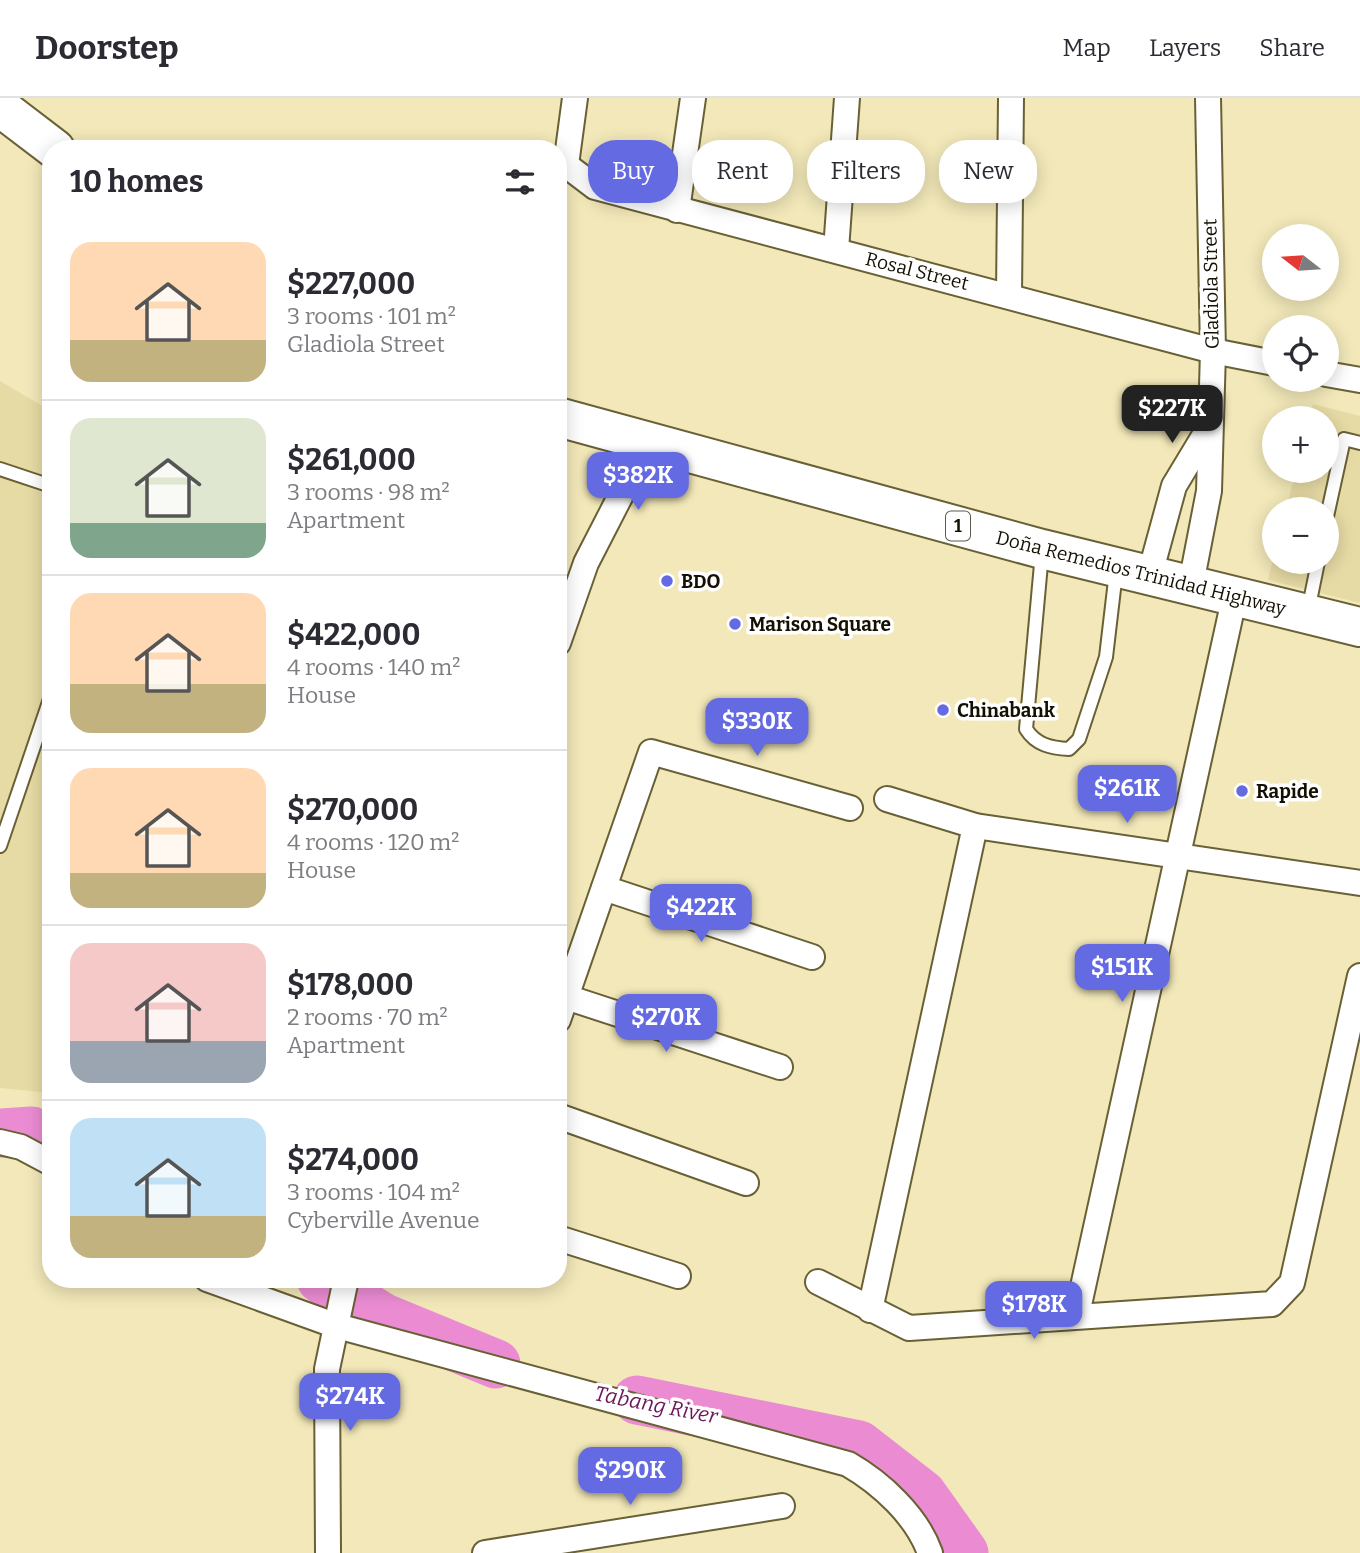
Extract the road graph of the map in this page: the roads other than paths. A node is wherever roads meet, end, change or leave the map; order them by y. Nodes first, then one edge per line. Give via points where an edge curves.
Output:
1 (575, 98) edge
2 (693, 98) edge
3 (847, 98) edge
4 (1011, 98) edge
5 (1208, 98) edge
6 (0, 107) edge
7 (43, 140) edge
8 (567, 158) edge
9 (567, 166) edge
10 (677, 210) junction
11 (836, 250) junction
12 (1009, 295) junction
13 (1213, 351) junction
14 (1262, 361) edge
15 (1339, 376) edge
16 (1360, 380) edge
17 (567, 420) edge
18 (1209, 428) junction
19 (639, 440) junction
20 (1360, 443) edge
21 (0, 469) edge
22 (42, 483) edge
23 (1331, 497) edge
24 (1042, 550) junction
25 (1134, 570) junction
26 (1315, 574) edge
27 (1191, 584) junction
28 (1235, 595) junction
29 (1307, 614) junction
30 (567, 617) edge
31 (1360, 627) edge
32 (42, 722) edge
33 (887, 799) dead end
34 (850, 808) dead end
35 (975, 826) junction
36 (0, 846) edge
37 (1178, 855) junction
38 (1360, 883) edge
39 (604, 887) junction
40 (812, 957) dead end
41 (1360, 976) edge
42 (567, 990) edge
43 (567, 1009) edge
44 (780, 1067) dead end
45 (567, 1119) edge
46 (0, 1142) edge
47 (42, 1158) edge
48 (746, 1183) dead end
49 (567, 1241) edge
50 (678, 1276) dead end
51 (818, 1282) dead end
52 (236, 1288) edge
53 (344, 1288) edge
54 (870, 1310) junction
55 (1077, 1314) junction
56 (337, 1320) junction
57 (782, 1506) dead end
58 (328, 1553) edge
59 (485, 1553) edge
60 (930, 1553) edge

1 - 8 street, Rosal Street
2 - 10 street
3 - 11 street
4 - 12 street
5 - 13 street, Gladiola Street
6 - 7 highway
9 - 10 street, Rosal Street via 595,187
10 - 11 street, Rosal Street
11 - 12 street, Rosal Street
12 - 13 street, Rosal Street
13 - 14 street, Rosal Street
13 - 18 street, Gladiola Street
15 - 16 street
17 - 19 highway, Doña Remedios Trinidad Highway / 1
18 - 25 street, Gladiola Street via 1174,486
18 - 27 street, Gladiola Street via 1209,491
19 - 24 highway, Doña Remedios Trinidad Highway / 1
19 - 30 street via 623,491 586,563
20 - 23 lane via 1344,439
21 - 22 lane
24 - 25 highway, Doña Remedios Trinidad Highway / 1
24 - 25 lane via 1026,729 1032,739 1052,748 1069,749 1079,739
25 - 27 highway, Doña Remedios Trinidad Highway / 1
26 - 29 lane
27 - 28 highway, Doña Remedios Trinidad Highway / 1
28 - 29 highway, Doña Remedios Trinidad Highway / 1
28 - 37 street
29 - 31 highway, Doña Remedios Trinidad Highway / 1
32 - 36 lane
33 - 35 street
34 - 39 street via 651,752
35 - 37 street
35 - 54 street
37 - 38 street
37 - 55 street
39 - 40 street
39 - 42 street
41 - 55 street via 1292,1283 1272,1304
43 - 44 street
45 - 48 street
46 - 47 street
49 - 50 street
51 - 54 street
52 - 56 street
53 - 56 street
54 - 55 street via 909,1328
56 - 58 street via 327,1369
56 - 60 street via 848,1464 875,1479 911,1521
57 - 59 street

